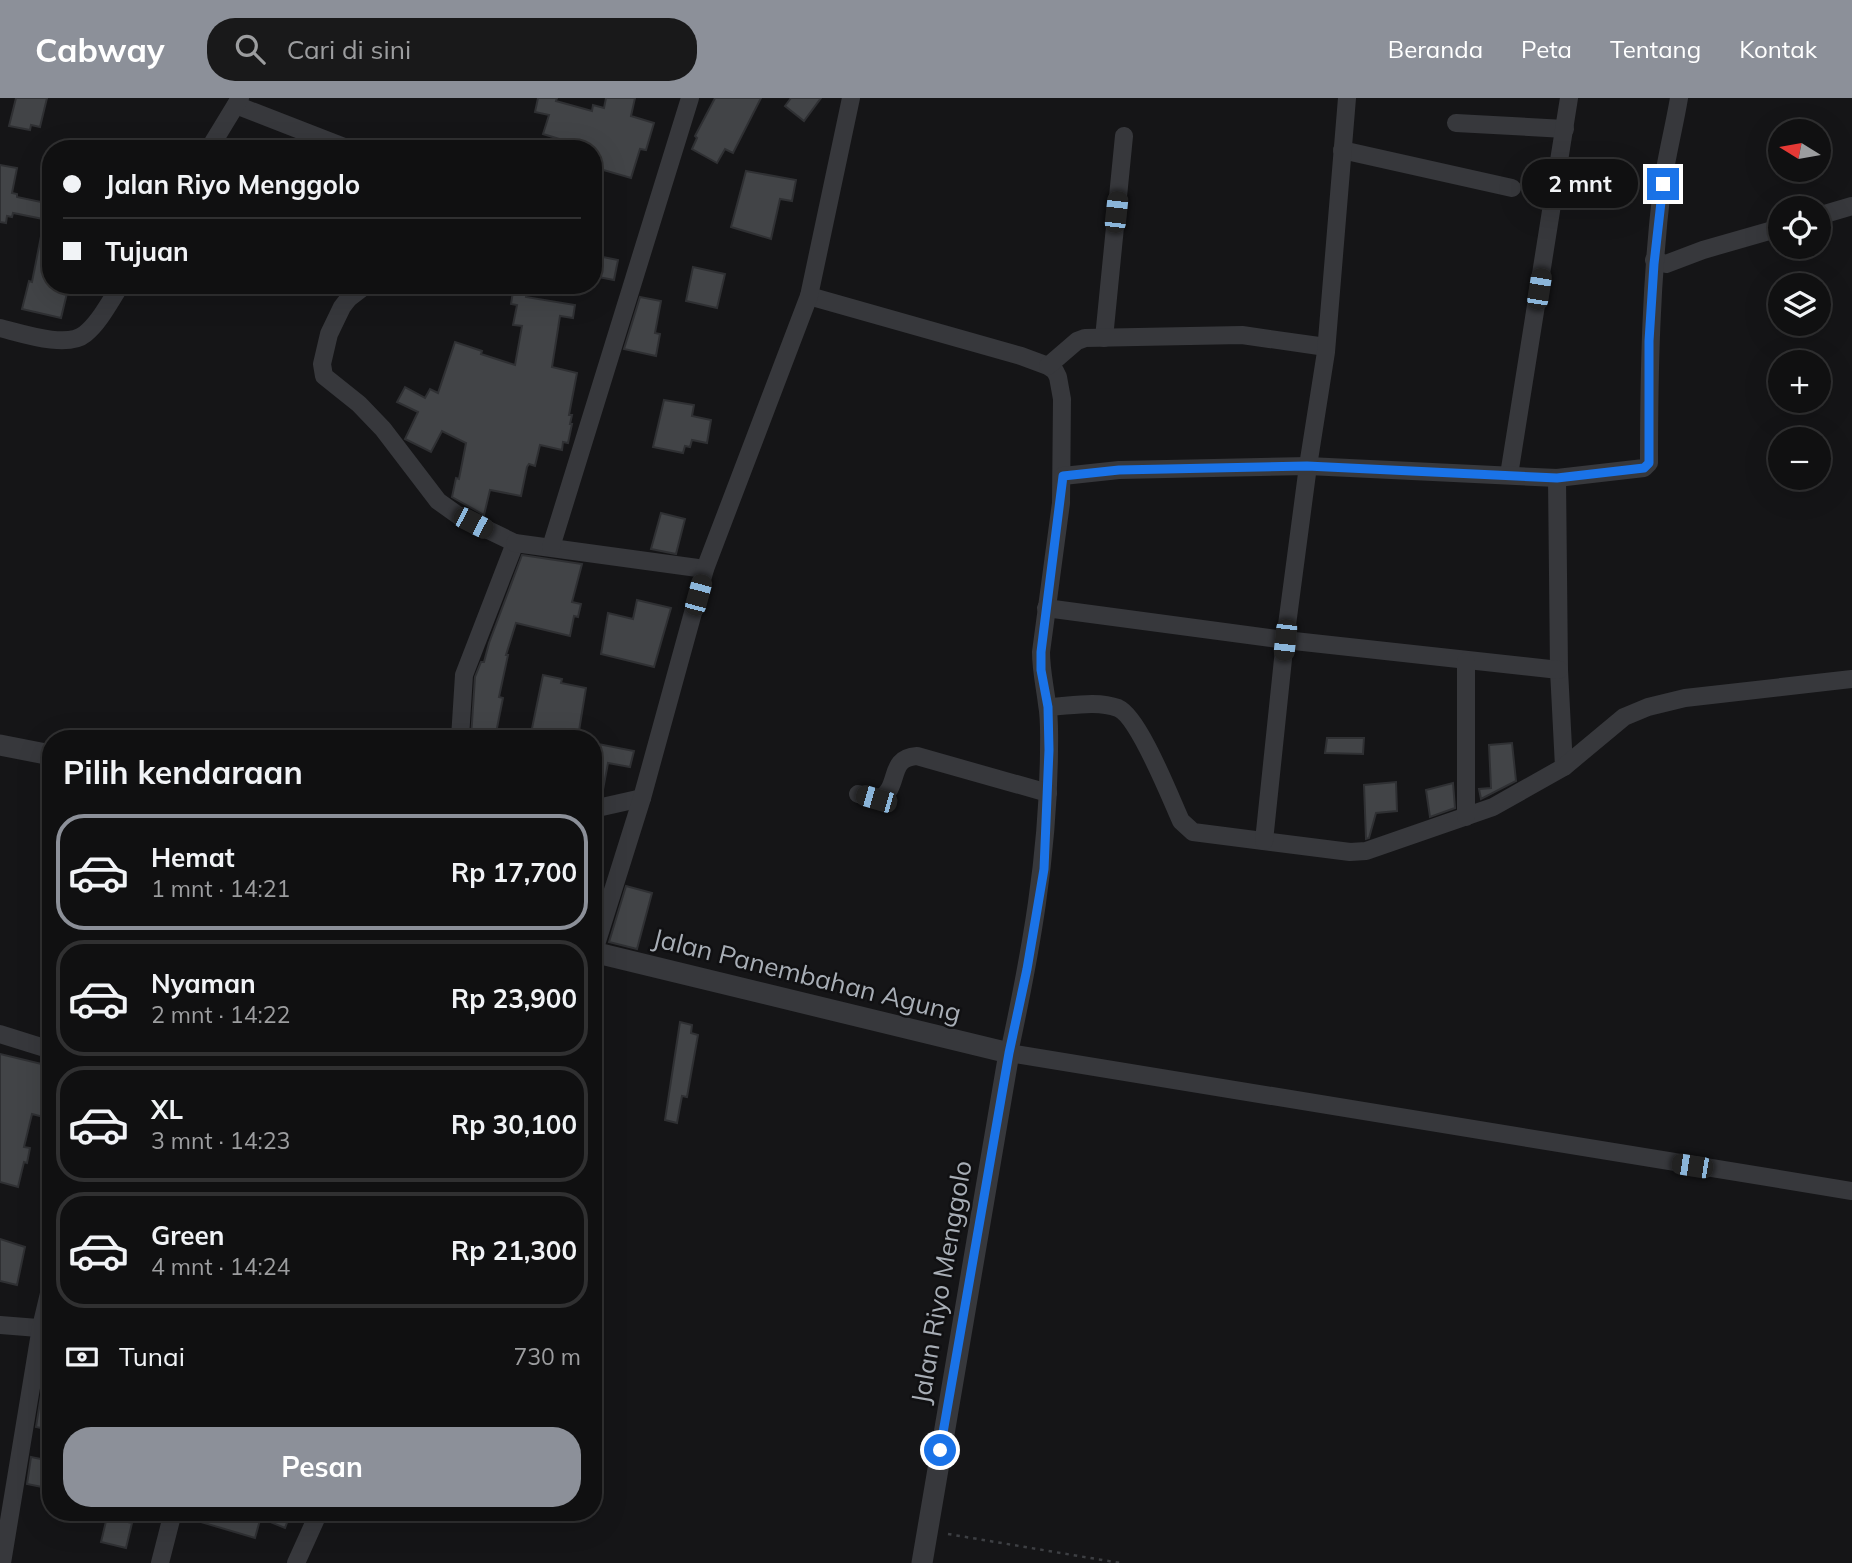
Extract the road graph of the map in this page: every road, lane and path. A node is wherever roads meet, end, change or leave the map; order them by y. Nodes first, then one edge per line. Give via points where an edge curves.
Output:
1 (690, 98) edge
2 (851, 98) edge
3 (1347, 98) edge
4 (1569, 98) edge
5 (1679, 98) edge
6 (238, 102) edge
7 (1456, 123) dead end
8 (1564, 129) junction
9 (1124, 136) dead end
10 (215, 140) edge
11 (328, 140) edge
12 (1342, 150) junction
13 (1512, 188) dead end
14 (1852, 206) edge
15 (1831, 212) edge
16 (1768, 231) edge
17 (1654, 260) junction
18 (115, 294) edge
19 (354, 294) edge
20 (818, 298) junction
21 (0, 328) edge
22 (1104, 338) junction
23 (1326, 347) junction
24 (1048, 366) junction
25 (1307, 466) junction
26 (1509, 475) junction
27 (1063, 476) junction
28 (1557, 478) junction
29 (515, 543) junction
30 (551, 547) junction
31 (703, 569) junction
32 (1046, 608) junction
33 (1285, 640) junction
34 (1466, 661) junction
35 (1559, 670) junction
36 (1852, 679) edge
37 (1048, 707) junction
38 (461, 730) edge
39 (0, 745) edge
40 (42, 753) edge
41 (1564, 767) junction
42 (858, 793) dead end
43 (1048, 793) junction
44 (642, 798) junction
45 (602, 806) edge
46 (1465, 817) junction
47 (1264, 841) junction
48 (602, 927) edge
49 (602, 955) edge
50 (0, 1034) edge
51 (42, 1047) edge
52 (1009, 1053) junction
53 (1852, 1191) edge
54 (0, 1325) edge
55 (42, 1328) edge
56 (42, 1345) edge
57 (7, 1489) edge
58 (171, 1521) edge
59 (315, 1521) edge
60 (927, 1530) junction
61 (2, 1563) edge
62 (160, 1563) edge
63 (296, 1563) edge
64 (922, 1563) edge
65 (1120, 1563) edge

1 - 30 street
2 - 20 street
3 - 12 street
4 - 8 street
5 - 17 street
6 - 10 street
6 - 11 street
7 - 8 street
8 - 26 street
9 - 22 street
12 - 13 street
12 - 23 street
14 - 15 street
16 - 17 street via 1666,264
17 - 28 street via 1649,463 1637,470
18 - 21 street via 87,333 71,341
19 - 29 street via 329,334 324,376 383,429 438,501
20 - 24 street
20 - 31 street
22 - 23 street via 1242,335
22 - 24 street via 1081,339
23 - 25 street
24 - 27 street via 1058,377 1062,399
25 - 26 street
25 - 27 street via 1119,470
25 - 33 street
26 - 28 street
27 - 32 street
28 - 35 street
29 - 30 street
29 - 38 street via 465,668
30 - 31 street
31 - 44 street
32 - 33 street
32 - 37 street via 1041,661
33 - 34 street
33 - 47 street
34 - 35 street
34 - 46 street
35 - 41 street
36 - 41 street via 1685,698 1648,707 1625,718
37 - 43 street
37 - 47 street via 1098,704 1124,711 1139,730 1184,825 1198,833
39 - 40 street
41 - 46 street via 1493,807
42 - 43 street via 880,799 886,796 900,762 917,756
43 - 52 street via 1044,869
44 - 45 street
44 - 48 street
46 - 47 street via 1366,851
49 - 52 street, Jalan Panembahan Agung
50 - 51 street
52 - 53 street
52 - 60 street, Jalan Riyo Menggolo
54 - 55 street
56 - 57 street
57 - 61 street
58 - 62 street
59 - 63 street
60 - 64 street, Jalan Riyo Menggolo
60 - 65 path

